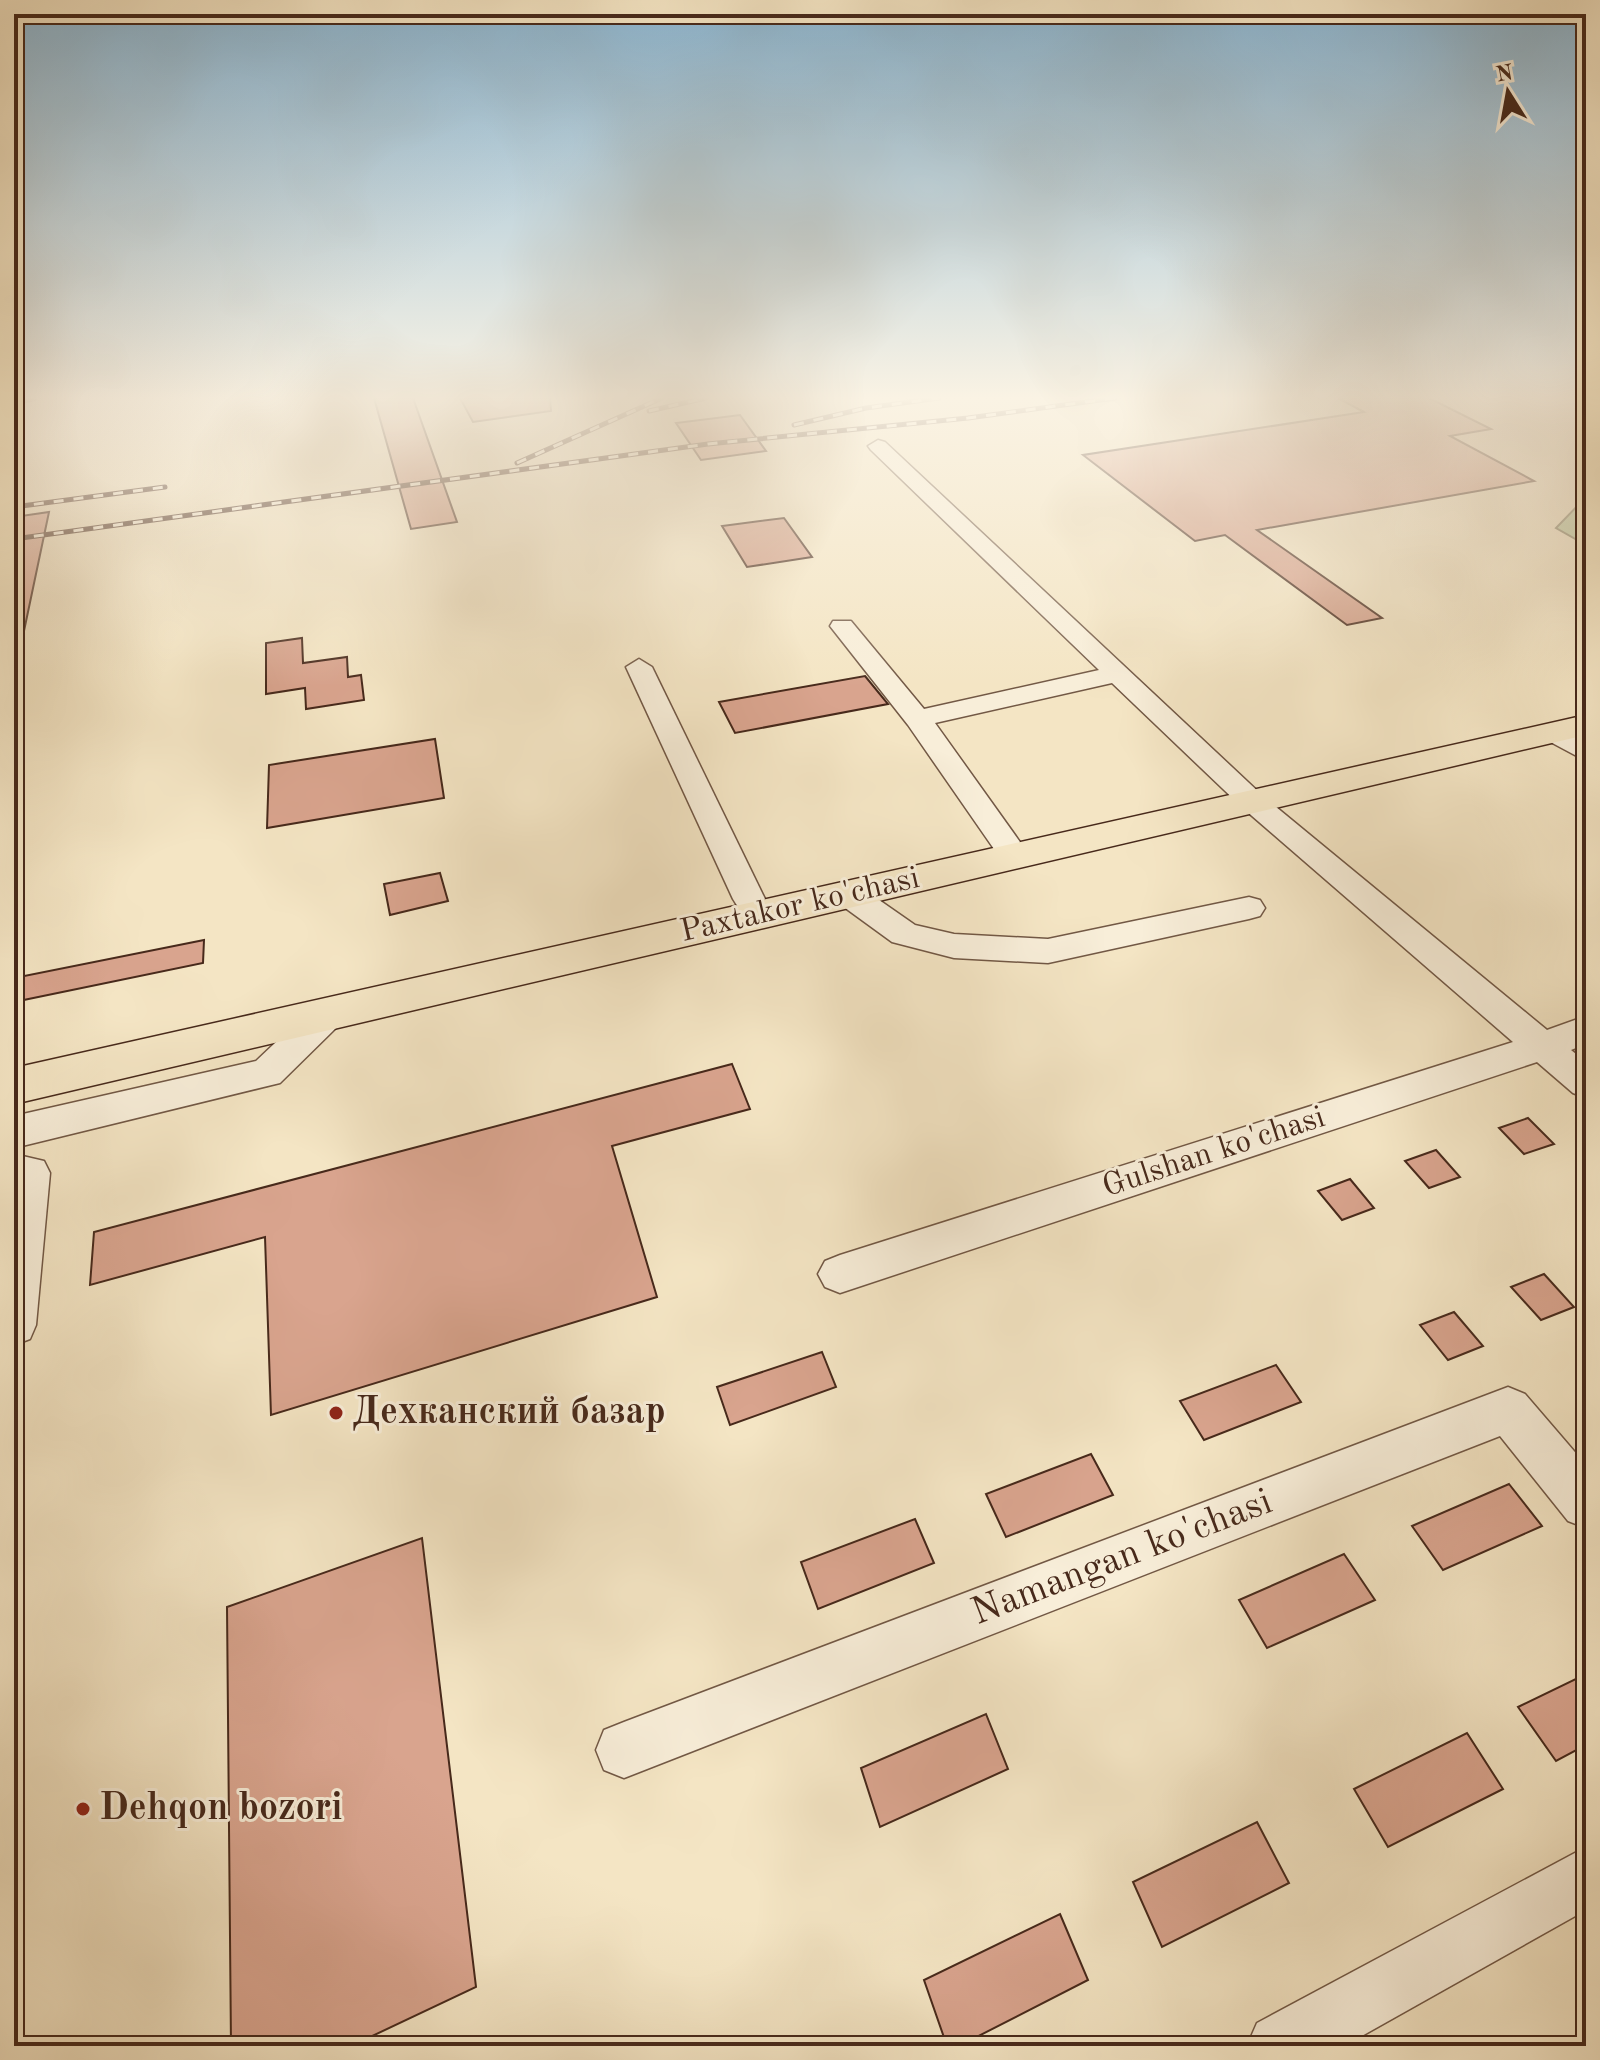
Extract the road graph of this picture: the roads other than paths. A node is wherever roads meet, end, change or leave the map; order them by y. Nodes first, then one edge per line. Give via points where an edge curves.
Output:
1 (928, 494) edge
2 (842, 626) dead end
3 (639, 667) dead end
4 (1117, 674) junction
5 (1586, 708) edge
6 (918, 719) junction
7 (1575, 737) edge
8 (1246, 796) junction
9 (1005, 842) junction
10 (848, 894) junction
11 (749, 899) junction
12 (1249, 908) dead end
13 (326, 1016) junction
14 (1586, 1029) edge
15 (1543, 1046) junction
16 (14, 1066) edge
17 (1586, 1083) edge
18 (14, 1086) edge
19 (14, 1132) edge
20 (14, 1171) edge
21 (840, 1274) dead end
22 (14, 1325) edge
23 (1586, 1503) edge
24 (624, 1750) dead end
25 (1586, 1877) edge
26 (1297, 2042) edge

1 - 4 street
2 - 6 street
3 - 11 street
4 - 6 street
4 - 8 street
5 - 8 main road, Paxtakor ko'chasi
6 - 9 street
7 - 8 main road, Paxtakor ko'chasi
8 - 9 main road, Paxtakor ko'chasi
8 - 10 main road, Paxtakor ko'chasi
8 - 15 street
9 - 11 main road, Paxtakor ko'chasi
10 - 12 street via 904,934 954,946 1048,951
10 - 13 main road, Paxtakor ko'chasi
11 - 16 main road, Paxtakor ko'chasi
13 - 18 main road, Paxtakor ko'chasi
13 - 19 street via 267,1073
14 - 15 street, Gulshan ko'chasi
15 - 17 street
15 - 21 street, Gulshan ko'chasi
20 - 22 street via 30,1173
23 - 24 street, Namangan ko'chasi via 1508,1410
25 - 26 street

